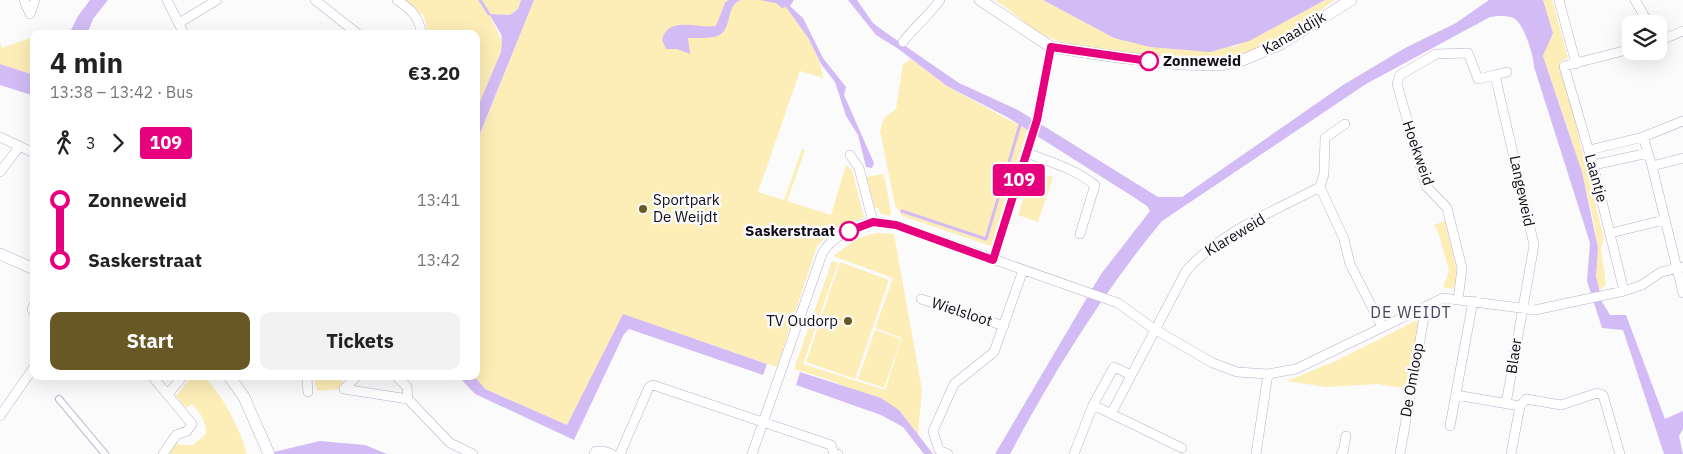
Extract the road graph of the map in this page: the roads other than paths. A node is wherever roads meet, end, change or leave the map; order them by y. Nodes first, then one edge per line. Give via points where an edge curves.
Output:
1 (24, 0) edge
2 (36, 0) edge
3 (167, 0) edge
4 (217, 0) edge
5 (315, 0) edge
6 (397, 0) edge
7 (940, 0) edge
8 (980, 0) edge
9 (1351, 0) edge
10 (1559, 0) edge
11 (1635, 0) edge
12 (1644, 15) edge
13 (179, 23) junction
14 (182, 30) edge
15 (353, 30) edge
16 (421, 30) edge
17 (1683, 31) edge
18 (1667, 38) edge
19 (903, 42) dead end
20 (1051, 47) junction
21 (1622, 51) edge
22 (1576, 64) junction
23 (1506, 72) dead end
24 (1495, 75) junction
25 (1683, 121) edge
26 (1346, 124) dead end
27 (0, 137) edge
28 (1643, 137) junction
29 (19, 147) junction
30 (1589, 150) junction
31 (30, 151) edge
32 (1027, 153) junction
33 (1648, 153) junction
34 (850, 156) dead end
35 (1683, 158) edge
36 (1593, 165) junction
37 (1652, 166) junction
38 (0, 172) edge
39 (1320, 187) junction
40 (1664, 220) junction
41 (873, 222) junction
42 (1611, 233) junction
43 (1080, 234) dead end
44 (0, 254) edge
45 (993, 260) junction
46 (30, 267) edge
47 (1680, 267) edge
48 (1023, 270) junction
49 (1624, 290) junction
50 (1683, 293) edge
51 (921, 298) dead end
52 (1458, 300) junction
53 (1473, 301) junction
54 (1426, 306) junction
55 (1522, 308) junction
56 (1004, 326) junction
57 (1382, 327) junction
58 (1154, 329) junction
59 (30, 373) edge
60 (1268, 374) junction
61 (1131, 376) junction
62 (156, 380) edge
63 (180, 380) edge
64 (232, 380) edge
65 (307, 380) edge
66 (353, 380) edge
67 (400, 380) edge
68 (308, 392) dead end
69 (168, 394) junction
70 (1456, 395) junction
71 (59, 399) dead end
72 (408, 399) junction
73 (1506, 404) junction
74 (1093, 405) junction
75 (1520, 406) junction
76 (1111, 414) junction
77 (0, 416) edge
78 (764, 422) junction
79 (1450, 426) dead end
80 (1346, 436) dead end
81 (1182, 448) dead end
82 (269, 453) edge
83 (105, 454) edge
84 (163, 454) edge
85 (473, 454) edge
86 (594, 454) edge
87 (612, 454) edge
88 (620, 454) edge
89 (752, 454) edge
90 (838, 454) edge
91 (948, 454) edge
92 (1074, 454) edge
93 (1256, 454) edge
94 (1340, 454) edge
95 (1400, 454) edge
96 (1511, 454) edge
97 (1620, 454) edge

1 - 2 street via 30,14
3 - 13 street
4 - 13 street
5 - 15 street
6 - 16 street via 414,12
7 - 19 street
8 - 20 street, Kanaaldijk
9 - 20 street, Kanaaldijk via 1281,44 1222,65 1171,63
10 - 22 street
11 - 12 street
13 - 14 street
17 - 18 street
20 - 32 street
21 - 22 street
22 - 30 street, Laantje via 1564,66
23 - 24 street
24 - 52 street, Hoekweid via 1478,79 1468,53 1436,54 1400,75 1397,84 1426,186 1447,208 1462,268
24 - 55 street, Langeweid via 1534,245
25 - 28 street
26 - 39 street via 1325,138 1324,174
27 - 29 street
28 - 30 street
28 - 33 street
29 - 31 street
29 - 38 street
30 - 36 street, Laantje
32 - 43 street via 1083,175 1095,185
32 - 45 street
33 - 36 street
33 - 37 street
34 - 41 street via 859,168
35 - 37 street
36 - 42 street, Laantje
37 - 40 street
39 - 57 street via 1344,239 1350,264
39 - 58 street, Klareweid via 1202,253 1186,271
40 - 42 street
40 - 47 street
41 - 45 street via 896,225
41 - 78 street via 826,245
42 - 49 street, Laantje
44 - 46 street
45 - 48 street
47 - 49 street via 1661,272 1642,285
47 - 50 street
48 - 56 street, Wielsloot
48 - 58 street via 1118,303
49 - 55 street via 1535,310
51 - 56 street, Wielsloot
52 - 53 street
52 - 54 street via 1443,298
53 - 55 street
53 - 70 street
54 - 57 street
54 - 95 street, De Omloop
55 - 73 street, Blaer
56 - 91 street, Wielsloot via 994,352 954,384 934,432 940,450
57 - 60 street via 1296,369
58 - 60 street via 1214,363 1237,372
58 - 61 street, Klareweid
59 - 77 street
60 - 93 street
61 - 74 street via 1114,367
61 - 76 street, Klareweid
62 - 69 street
63 - 69 street
64 - 82 street via 244,397
65 - 68 street
66 - 72 street via 344,389
67 - 72 street via 407,387
69 - 84 street via 192,424 187,431 176,435
70 - 73 street
70 - 79 street
71 - 83 street
72 - 85 street via 450,443
73 - 75 street
74 - 76 street
74 - 92 street
75 - 96 street
75 - 97 street via 1526,398 1561,405 1597,393 1603,395
76 - 81 street
78 - 88 street via 653,385
78 - 89 street
78 - 90 street via 831,445 834,453
80 - 94 street
86 - 87 street via 596,451

